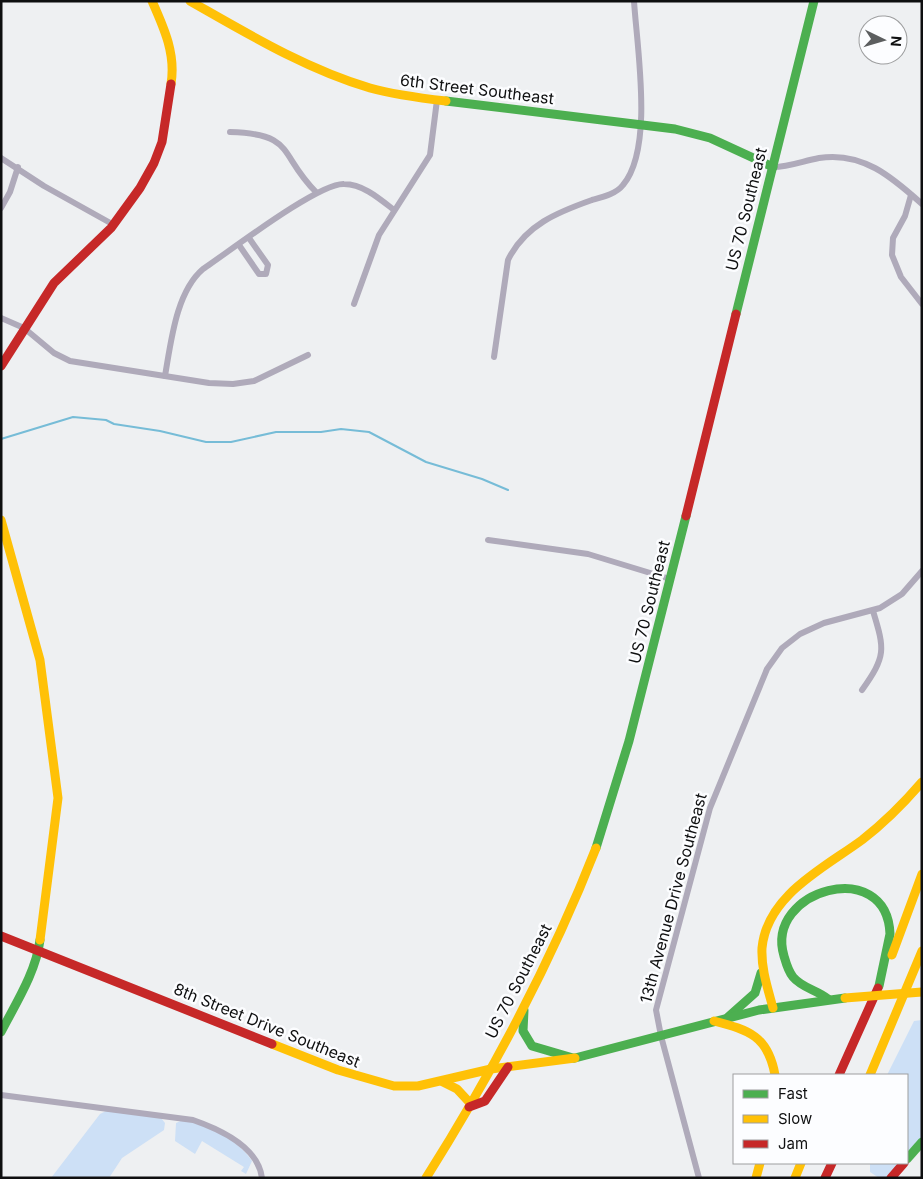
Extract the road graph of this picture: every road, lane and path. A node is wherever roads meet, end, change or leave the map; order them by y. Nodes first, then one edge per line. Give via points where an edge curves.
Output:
1 (152, 1) edge
2 (190, 1) edge
3 (634, 1) edge
4 (814, 1) edge
5 (437, 100) junction
6 (641, 124) junction
7 (230, 132) dead end
8 (1, 158) edge
9 (18, 167) junction
10 (773, 167) junction
11 (316, 192) junction
12 (911, 194) junction
13 (922, 204) edge
14 (1, 208) edge
15 (394, 210) junction
16 (114, 224) junction
17 (249, 238) junction
18 (239, 245) junction
19 (354, 304) dead end
20 (922, 304) edge
21 (1, 318) edge
22 (24, 328) junction
23 (308, 355) dead end
24 (494, 357) dead end
25 (1, 366) edge
26 (165, 376) junction
27 (1, 520) edge
28 (488, 540) dead end
29 (922, 571) edge
30 (670, 578) junction
31 (873, 611) junction
32 (862, 690) dead end
33 (922, 782) edge
34 (922, 874) edge
35 (1, 936) edge
36 (38, 950) junction
37 (922, 951) edge
38 (763, 961) junction
39 (879, 986) junction
40 (922, 992) edge
41 (828, 999) junction
42 (525, 1004) junction
43 (773, 1008) junction
44 (728, 1018) junction
45 (714, 1022) junction
46 (1, 1032) edge
47 (661, 1036) junction
48 (573, 1058) junction
49 (508, 1067) junction
50 (490, 1069) junction
51 (775, 1074) edge
52 (839, 1074) edge
53 (870, 1074) edge
54 (443, 1082) junction
55 (1, 1095) edge
56 (469, 1105) junction
57 (922, 1142) edge
58 (908, 1158) edge
59 (760, 1164) edge
60 (801, 1164) edge
61 (832, 1164) edge
62 (903, 1164) edge
63 (262, 1178) edge
64 (426, 1178) edge
65 (699, 1178) edge
66 (756, 1178) edge
67 (795, 1178) edge
68 (825, 1178) edge
69 (891, 1178) edge

1 - 16 main road via 173,57 166,118 148,176
2 - 5 main road, 6th Street Southeast via 330,76 375,91
3 - 6 street
4 - 10 main road, US 70 Southeast
5 - 6 main road, 6th Street Southeast
5 - 15 street via 430,155
6 - 10 main road, 6th Street Southeast via 700,134
6 - 24 street via 636,163 622,186 612,194 552,215 515,246 508,260
7 - 11 street via 258,134 273,139 285,149
8 - 9 street
9 - 14 street
9 - 16 street via 44,186
10 - 12 street via 826,157 849,158 879,169
10 - 30 main road, US 70 Southeast
11 - 15 street via 336,184 352,185 373,194
11 - 17 street
12 - 13 street
12 - 20 street via 905,216 893,238 892,255 901,277
15 - 19 street via 378,235
16 - 22 main road via 62,273
17 - 18 street
17 - 18 street via 268,265 266,274 259,274
18 - 26 street via 203,269 189,284 180,306
21 - 22 street
22 - 25 main road
22 - 26 street via 54,353 70,361
23 - 26 street via 254,381 240,384
27 - 36 main road via 40,660 57,789 55,834
28 - 30 street via 588,554
29 - 31 street, 13th Avenue Drive Southeast via 902,594
30 - 42 main road, US 70 Southeast via 634,721 599,835 569,912
31 - 32 street via 882,648 879,664
31 - 47 street, 13th Avenue Drive Southeast via 824,623 800,634 776,654 763,676 705,824 657,1005
33 - 38 main road via 875,830 786,896 767,928
34 - 39 main road
35 - 36 main road, 8th Street Drive Southeast
36 - 46 main road via 23,992
36 - 54 main road, 8th Street Drive Southeast via 353,1076 394,1086
37 - 53 main road
38 - 43 main road via 765,984
38 - 44 main road via 755,993
39 - 41 main road via 890,941 890,925 885,910 876,898 861,890 844,887 823,889 804,900 791,915 783,933 782,952 796,982
39 - 52 main road
40 - 41 main road, 8th Street Drive Southeast, bridge
41 - 43 main road, 8th Street Drive Southeast
42 - 48 main road via 524,1031 532,1046
42 - 50 main road, US 70 Southeast
43 - 44 main road, 8th Street Drive Southeast
44 - 45 main road, 8th Street Drive Southeast
45 - 47 main road, 8th Street Drive Southeast
45 - 51 main road via 744,1029 760,1038 771,1058
47 - 48 main road, 8th Street Drive Southeast
47 - 65 street, 13th Avenue Drive Southeast
48 - 49 main road, 8th Street Drive Southeast
49 - 50 main road, 8th Street Drive Southeast
49 - 56 main road via 485,1101
50 - 54 main road, 8th Street Drive Southeast
50 - 56 main road, US 70 Southeast
54 - 56 main road via 457,1089
55 - 63 street via 193,1120 244,1147 256,1160
56 - 64 main road, US 70 Southeast
57 - 58 main road
59 - 66 main road
60 - 67 main road
61 - 68 main road
62 - 69 main road

